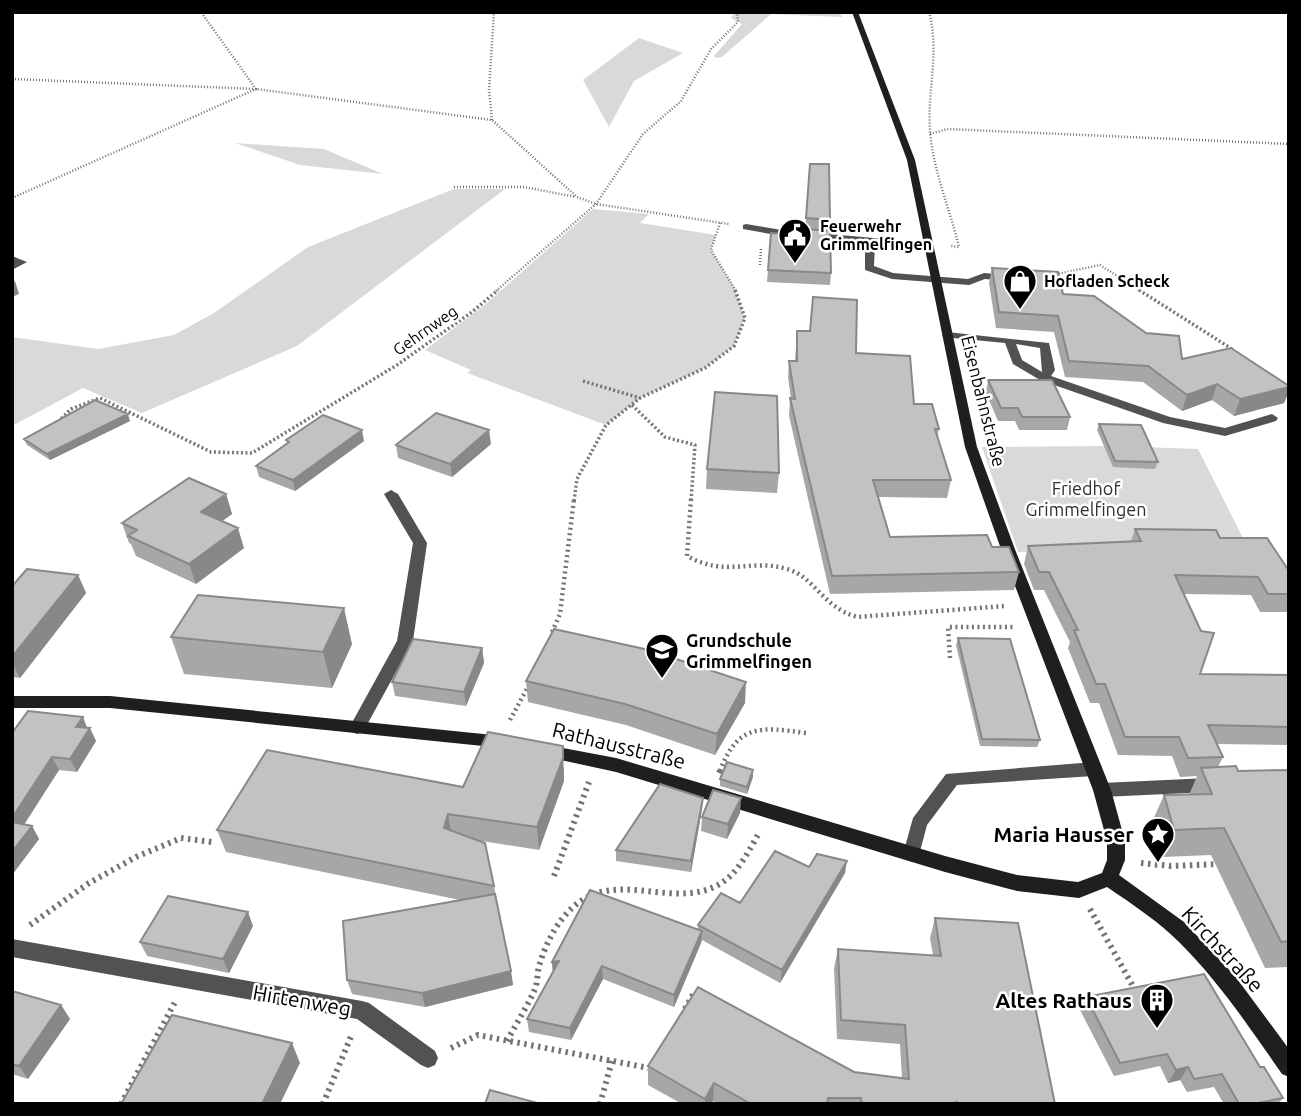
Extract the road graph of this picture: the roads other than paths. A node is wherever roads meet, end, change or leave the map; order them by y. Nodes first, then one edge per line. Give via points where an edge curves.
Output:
1 (855, 12) edge
2 (746, 227) road end
3 (870, 240) junction
4 (929, 245) junction
5 (12, 259) edge
6 (12, 267) edge
7 (936, 280) junction
8 (1032, 280) edge
9 (947, 335) junction
10 (1009, 341) junction
11 (1044, 378) junction
12 (1272, 418) dead end
13 (391, 494) dead end
14 (14, 704) edge
15 (357, 728) junction
16 (1094, 769) junction
17 (1227, 784) edge
18 (1102, 790) junction
19 (912, 854) junction
20 (1112, 869) junction
21 (12, 948) edge
22 (428, 1058) road end
23 (1289, 1066) edge

1 - 4 street, Eisenbahnstraße via 911,160
2 - 3 street
3 - 4 street
3 - 7 street via 869,268 892,276
4 - 7 street, Eisenbahnstraße
5 - 6 street via 22,262
7 - 8 street via 969,282 984,276
7 - 9 street, Eisenbahnstraße
9 - 10 street
9 - 16 street, Eisenbahnstraße via 971,447
10 - 11 street via 1017,362
10 - 11 street via 1045,345 1049,370
11 - 12 street via 1167,420 1225,432
13 - 15 street via 420,543 405,641
14 - 15 street, Rathausstraße via 110,702
15 - 19 street, Rathausstraße via 499,741 597,761
16 - 18 street, Eisenbahnstraße
16 - 19 street via 952,779 919,823
17 - 18 street
18 - 20 street via 1116,841
19 - 20 street, Rathausstraße via 1032,887 1079,890
20 - 23 street, Kirchstraße via 1186,936
21 - 22 street, Hirtenweg via 362,1010

